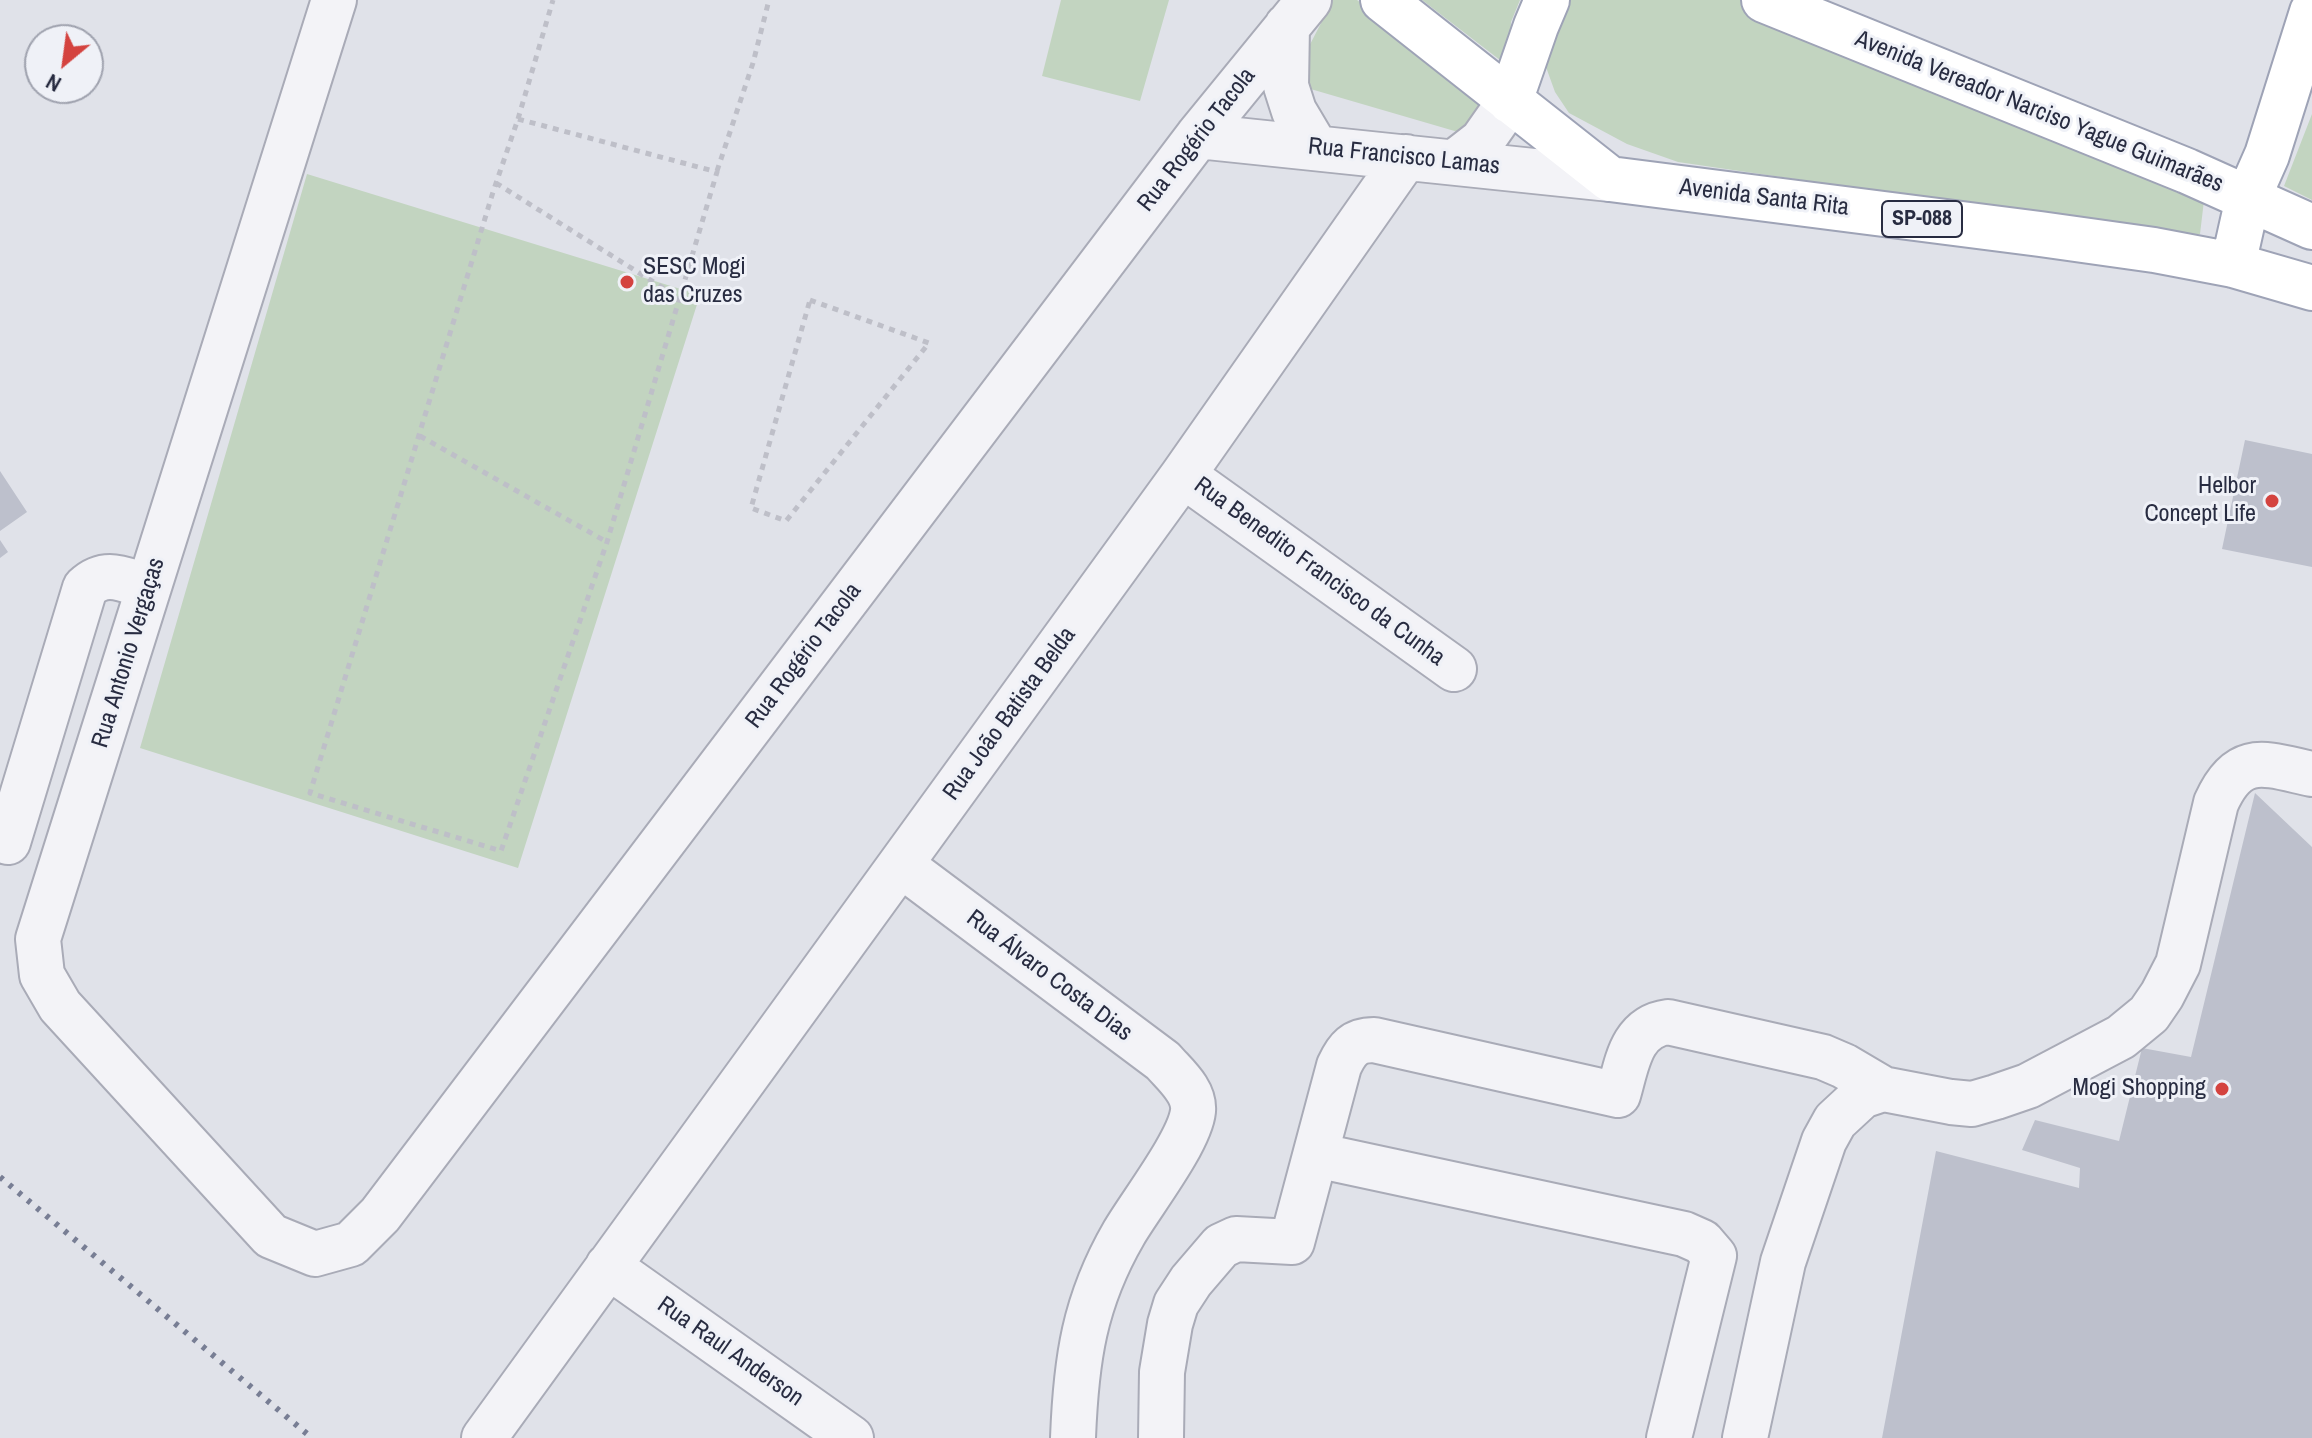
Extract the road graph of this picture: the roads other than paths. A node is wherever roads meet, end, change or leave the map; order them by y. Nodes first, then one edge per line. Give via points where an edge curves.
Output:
1 (334, 0) edge
2 (1383, 0) edge
3 (1547, 0) edge
4 (1764, 0) edge
5 (2312, 12) edge
6 (1298, 13) edge
7 (1510, 101) junction
8 (1198, 136) junction
9 (1316, 148) junction
10 (1406, 157) junction
11 (1455, 162) junction
12 (1610, 179) junction
13 (2248, 198) junction
14 (2312, 227) edge
15 (2233, 265) junction
16 (2312, 288) edge
17 (1183, 475) junction
18 (149, 587) junction
19 (1454, 669) dead end
20 (2294, 770) edge
21 (2312, 808) edge
22 (8, 842) dead end
23 (901, 865) junction
24 (1883, 1089) junction
25 (1316, 1155) junction
26 (271, 1236) joint
27 (608, 1266) junction
28 (484, 1438) edge
29 (851, 1438) edge
30 (1073, 1438) edge
31 (1161, 1438) edge
32 (1669, 1438) edge
33 (1745, 1438) edge

1 - 18 street, Rua Antonio Vergaças
2 - 7 main road
3 - 7 main road
4 - 13 main road, Avenida Vereador Narciso Yague Guimarães
5 - 13 main road
6 - 8 street, Rua Rogério Tacola
6 - 9 street via 1286,86
7 - 11 street via 1482,141
7 - 12 main road
8 - 9 street, Rua Francisco Lamas
8 - 26 street, Rua Rogério Tacola via 380,1215 351,1244 315,1254
9 - 10 street, Rua Francisco Lamas
10 - 11 street, Rua Francisco Lamas
10 - 17 street, Rua João Batista Belda
11 - 12 street, Rua Francisco Lamas
12 - 15 main road, Avenida Santa Rita / SP-088 via 2040,234
13 - 14 main road, Avenida Vereador Narciso Yague Guimarães
13 - 15 main road
15 - 16 main road, SP-088
17 - 19 street, Rua Benedito Francisco da Cunha
17 - 23 street, Rua João Batista Belda
18 - 22 street via 106,575 85,588
18 - 26 street, Rua Antonio Vergaças via 38,939 42,975 60,1006
20 - 21 street
20 - 24 street via 2255,764 2234,772 2224,784 2178,964 2149,1014 2121,1037 2028,1086 1972,1104
23 - 27 street, Rua João Batista Belda
23 - 30 street, Rua Álvaro Costa Dias via 1163,1061 1191,1094 1193,1110 1184,1138 1098,1285 1083,1329
24 - 25 street via 1823,1057 1668,1022 1644,1030 1633,1043 1618,1095 1361,1040 1339,1066
24 - 33 street via 1851,1105 1824,1141 1783,1262
25 - 31 street via 1292,1242 1236,1239 1221,1246 1176,1304 1162,1372
25 - 32 street via 1702,1242 1714,1256
27 - 28 street, Rua João Batista Belda
27 - 29 street, Rua Raul Anderson

